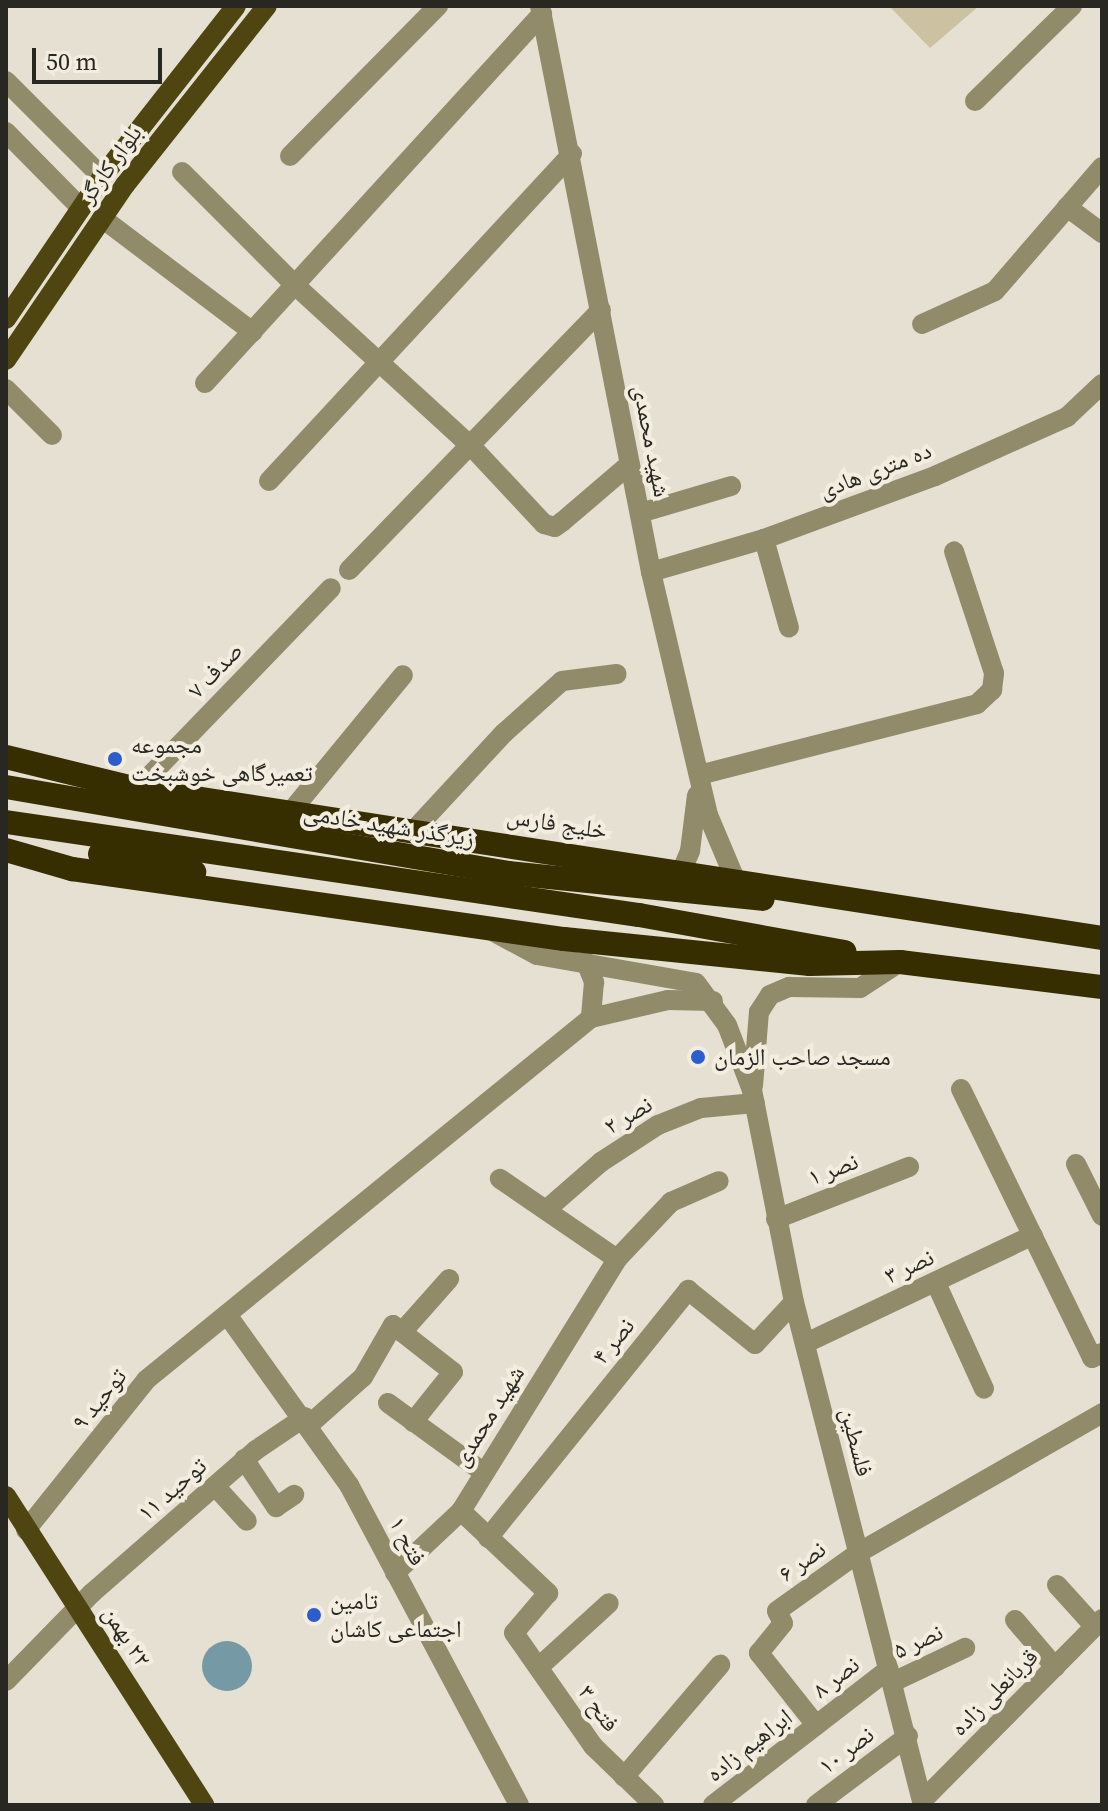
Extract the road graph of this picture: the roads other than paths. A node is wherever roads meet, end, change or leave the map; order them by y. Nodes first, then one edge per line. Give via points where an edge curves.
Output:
1 (267, 6) edge
2 (438, 6) edge
3 (1072, 6) edge
4 (232, 8) edge
5 (541, 10) edge
6 (6, 81) edge
7 (975, 101) dead end
8 (6, 132) edge
9 (572, 154) junction
10 (290, 156) dead end
11 (1102, 167) edge
12 (182, 172) dead end
13 (102, 177) junction
14 (1067, 207) junction
15 (81, 208) junction
16 (102, 218) junction
17 (1102, 233) edge
18 (296, 286) junction
19 (601, 310) junction
20 (6, 319) edge
21 (922, 324) dead end
22 (253, 332) junction
23 (6, 360) edge
24 (382, 360) junction
25 (205, 383) dead end
26 (1102, 384) edge
27 (6, 389) edge
28 (52, 435) dead end
29 (472, 447) junction
30 (630, 464) junction
31 (269, 481) dead end
32 (731, 486) dead end
33 (640, 513) junction
34 (764, 539) junction
35 (954, 551) dead end
36 (349, 570) dead end
37 (651, 572) junction
38 (331, 588) dead end
39 (789, 628) dead end
40 (617, 674) dead end
41 (403, 675) dead end
42 (6, 757) edge
43 (699, 775) junction
44 (94, 781) junction
45 (6, 787) edge
46 (137, 789) junction
47 (293, 809) junction
48 (6, 822) edge
49 (415, 829) junction
50 (6, 850) edge
51 (682, 870) junction
52 (735, 879) junction
53 (288, 901) junction
54 (908, 905) junction
55 (488, 929) junction
56 (1102, 938) edge
57 (586, 962) junction
58 (900, 962) junction
59 (1102, 987) edge
60 (713, 1001) junction
61 (591, 1018) junction
62 (961, 1089) dead end
63 (754, 1096) junction
64 (1076, 1164) dead end
65 (909, 1167) dead end
66 (500, 1179) dead end
67 (719, 1181) dead end
68 (546, 1210) junction
69 (1102, 1216) edge
70 (776, 1219) junction
71 (1033, 1235) junction
72 (613, 1266) junction
73 (449, 1279) dead end
74 (936, 1283) junction
75 (794, 1302) junction
76 (228, 1316) junction
77 (402, 1332) junction
78 (806, 1343) junction
79 (1102, 1353) edge
80 (984, 1389) dead end
81 (388, 1403) dead end
82 (1102, 1413) edge
83 (308, 1420) junction
84 (413, 1422) junction
85 (244, 1459) junction
86 (483, 1472) junction
87 (215, 1486) junction
88 (294, 1495) dead end
89 (6, 1496) edge
90 (461, 1511) junction
91 (247, 1521) dead end
92 (26, 1530) junction
93 (488, 1538) junction
94 (858, 1553) junction
95 (395, 1573) junction
96 (1057, 1585) dead end
97 (609, 1603) dead end
98 (77, 1606) junction
99 (1015, 1620) dead end
100 (1098, 1622) edge
101 (965, 1648) dead end
102 (720, 1665) dead end
103 (540, 1666) junction
104 (1055, 1667) junction
105 (891, 1675) junction
106 (6, 1681) edge
107 (816, 1725) junction
108 (908, 1736) junction
109 (624, 1777) junction
110 (923, 1803) edge
111 (204, 1805) edge
112 (519, 1805) edge
113 (654, 1805) edge
114 (713, 1805) edge
115 (816, 1805) edge

1 - 16 main road, بلوار کارگر
2 - 10 street
3 - 7 street
4 - 13 main road, بلوار کارگر
5 - 9 street, شهید محمدی
5 - 18 street
6 - 13 street
8 - 15 street
9 - 19 street, شهید محمدی
9 - 24 street
11 - 14 street
12 - 18 street
13 - 15 main road, بلوار کارگر
14 - 17 street
14 - 21 street via 995,291
15 - 20 main road, بلوار کارگر
16 - 22 street
16 - 23 main road, بلوار کارگر
18 - 22 street
18 - 24 street
19 - 29 street
19 - 30 street, شهید محمدی
22 - 25 street
24 - 29 street
24 - 31 street
26 - 34 street, ده متری هادی via 1067,417 935,476
27 - 28 street
29 - 30 street via 544,524 555,527
29 - 36 street
30 - 33 street, شهید محمدی
32 - 33 street
33 - 37 street, شهید محمدی
34 - 37 street, ده متری هادی
34 - 39 street
35 - 43 street via 994,673 992,690 977,704
37 - 43 street, شهید محمدی
38 - 46 street, صدف ۷
40 - 49 street via 562,681 504,733
41 - 47 street
42 - 44 highway, خلیج فارس
43 - 51 street via 695,824
43 - 52 street, شهید محمدی via 719,849
44 - 46 highway, خلیج فارس
44 - 53 highway via 36,778 12,797 14,832 30,841 184,869
45 - 54 highway, زیرگذر شهید خادمی via 508,873 806,903
46 - 47 highway, خلیج فارس
47 - 49 highway, خلیج فارس
48 - 58 highway via 639,915
49 - 51 highway, خلیج فارس
50 - 53 highway via 72,869
51 - 52 highway, خلیج فارس
52 - 54 highway, خلیج فارس
53 - 55 highway
54 - 56 highway, خلیج فارس
55 - 57 street via 537,955
55 - 58 highway via 810,964
57 - 60 street via 696,983
57 - 61 street via 594,982
58 - 59 highway
58 - 63 street, فلسطین via 860,988 789,987 770,995 759,1012
60 - 61 street via 668,1000
60 - 63 street, فلسطین
61 - 76 street, توحید ۹
62 - 71 street
63 - 68 street, نصر ۲ via 658,1125 601,1162
63 - 70 street, فلسطین
64 - 69 street
65 - 70 street, نصر ۱
66 - 68 street
67 - 72 street, شهید محمدی via 671,1202
68 - 72 street
70 - 75 street, فلسطین
71 - 74 street, نصر ۳
71 - 79 street via 1092,1358
72 - 86 street, شهید محمدی
73 - 77 street
74 - 78 street, نصر ۳
74 - 80 street
75 - 78 street, فلسطین
75 - 93 street, نصر ۴ via 755,1344 688,1290
76 - 83 street, فتح ۱
76 - 92 street, توحید ۹ via 146,1380
77 - 83 street, توحید ۱۱ via 393,1325 363,1377
77 - 84 street via 453,1372
78 - 94 street, فلسطین
81 - 84 street
82 - 94 street, نصر ۶
83 - 85 street, توحید ۱۱
83 - 95 street, فتح ۱
84 - 86 street
85 - 87 street, توحید ۱۱
85 - 88 street via 276,1507
86 - 90 street, شهید محمدی
87 - 91 street
87 - 98 street, توحید ۱۱
89 - 92 main road, ٢٢ بهمن
90 - 93 street
90 - 95 street, شهید محمدی
92 - 98 main road, ٢٢ بهمن
93 - 103 street, فتح ۳ via 548,1593 514,1633
94 - 105 street, فلسطین
94 - 107 street, نصر ۶ via 777,1611 783,1623 759,1653
95 - 112 street, فتح ۱
96 - 100 street
97 - 103 street
98 - 106 street, توحید ۱۱
98 - 111 main road, ٢٢ بهمن
99 - 104 street
100 - 104 street, قربانعلی زاده
101 - 105 street, نصر ۵
102 - 109 street
103 - 109 street, فتح ۳ via 576,1726
104 - 110 street, قربانعلی زاده
105 - 107 street, نصر ۸
105 - 108 street, فلسطین
107 - 114 street, ابراهیم زاده
108 - 110 street, فلسطین
108 - 115 street, نصر ۱۰
109 - 113 street, فتح ۳

